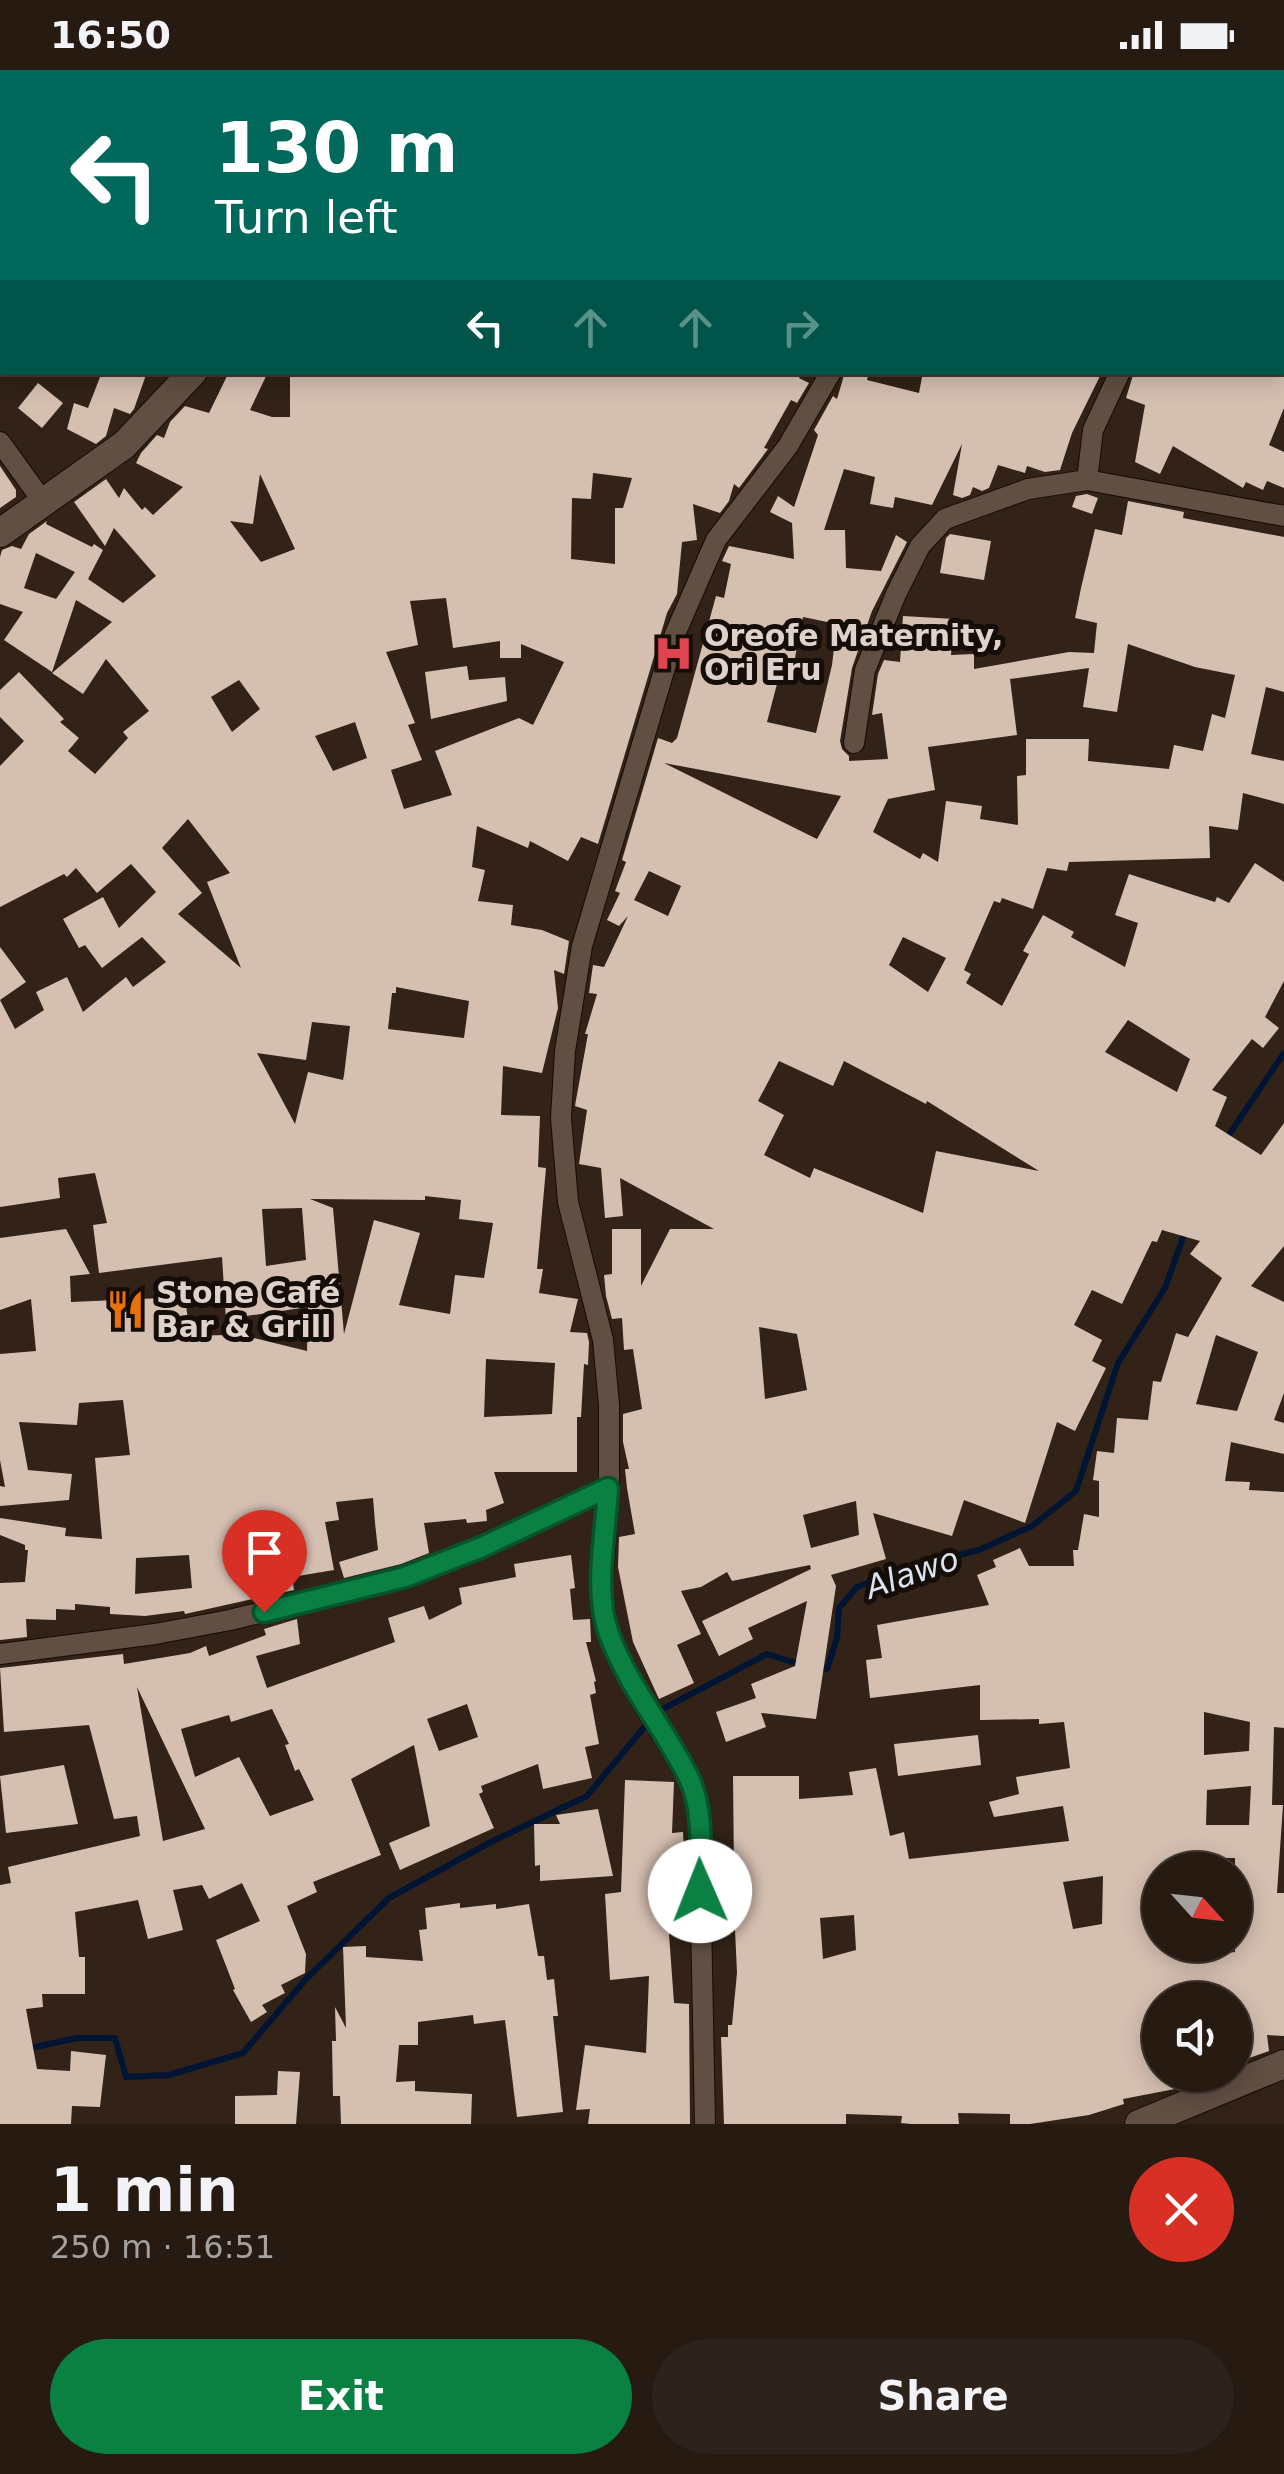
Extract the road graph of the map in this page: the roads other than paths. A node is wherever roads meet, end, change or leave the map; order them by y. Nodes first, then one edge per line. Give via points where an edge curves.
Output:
1 (190, 375) edge
2 (829, 375) edge
3 (1119, 375) edge
4 (0, 442) edge
5 (1087, 480) junction
6 (44, 502) junction
7 (1284, 516) edge
8 (0, 533) edge
9 (854, 743) dead end
10 (608, 1488) junction
11 (0, 1654) edge
12 (1284, 2064) edge
13 (705, 2124) edge
14 (1138, 2124) edge

1 - 6 main road via 124,446
2 - 10 street via 788,446 716,540 696,580 582,946 564,1051 561,1118 568,1202 604,1340
3 - 5 street via 1093,430
4 - 6 street
5 - 7 street
5 - 9 street via 1028,489 945,519 920,546 865,670
6 - 8 main road
10 - 11 street via 405,1577 230,1620
10 - 13 street via 602,1588 608,1632 689,1778 699,1813
12 - 14 main road

